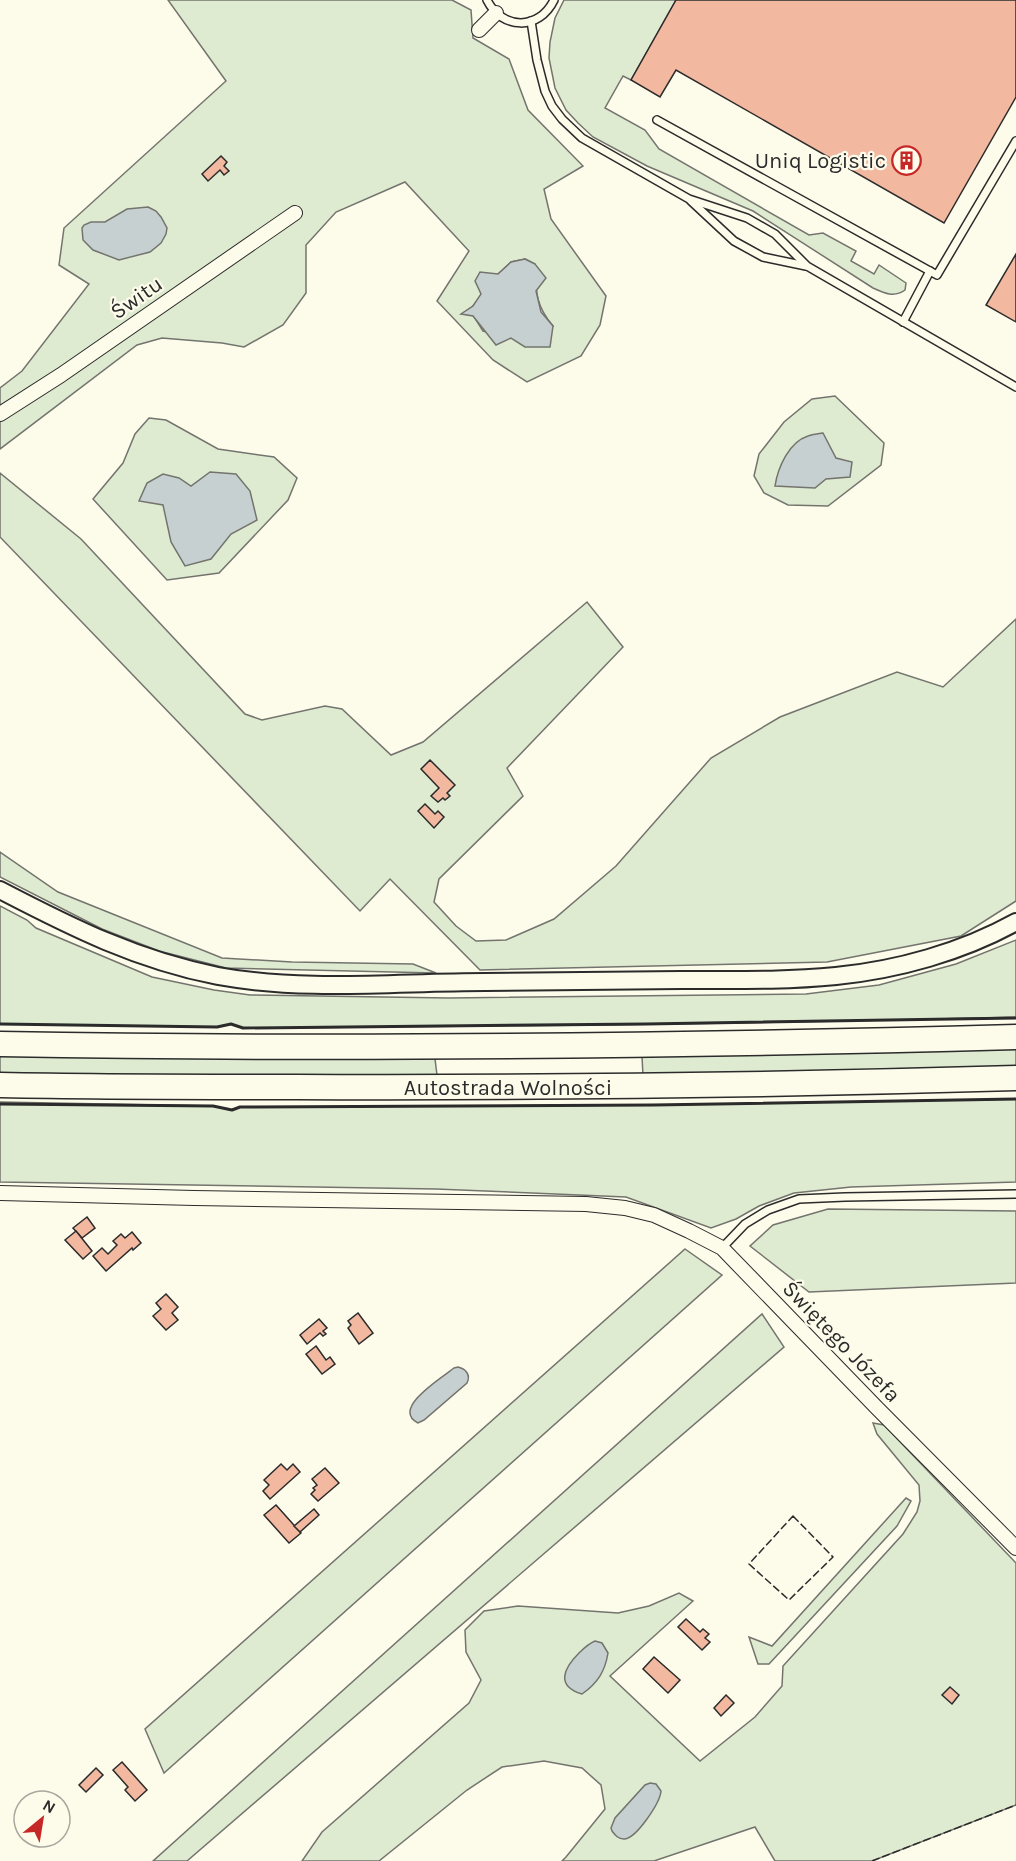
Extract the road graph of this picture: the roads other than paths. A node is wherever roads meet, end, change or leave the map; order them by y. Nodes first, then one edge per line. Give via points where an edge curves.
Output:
1 (487, 0) edge
2 (554, 0) edge
3 (496, 13) junction
4 (531, 21) junction
5 (479, 30) dead end
6 (657, 120) dead end
7 (1016, 141) edge
8 (689, 199) junction
9 (295, 213) dead end
10 (807, 266) junction
11 (930, 271) junction
12 (903, 322) junction
13 (1016, 387) edge
14 (0, 414) edge
15 (0, 890) edge
16 (1016, 922) edge
17 (1016, 1037) edge
18 (0, 1044) edge
19 (1016, 1078) edge
20 (0, 1085) edge
21 (0, 1193) edge
22 (1016, 1194) edge
23 (722, 1248) junction
24 (1016, 1548) edge

1 - 3 lane
2 - 4 lane via 544,14
3 - 4 lane via 509,21
3 - 5 street
4 - 8 lane via 545,91 562,118 582,138
6 - 11 lane
7 - 11 lane via 937,275
8 - 10 lane via 747,218 775,234
8 - 10 lane via 735,241 764,257
9 - 14 street, Świtu
10 - 12 lane
11 - 12 lane
12 - 13 lane
15 - 16 street via 92,937 148,958 221,976 310,985 781,980 837,976 939,954
17 - 18 highway, Autostrada Wolności via 483,1047
19 - 20 highway, Autostrada Wolności via 589,1087
21 - 23 street, Świętego Józefa via 574,1203 654,1215
22 - 23 lane via 799,1200 768,1209 745,1224
23 - 24 street, Świętego Józefa

